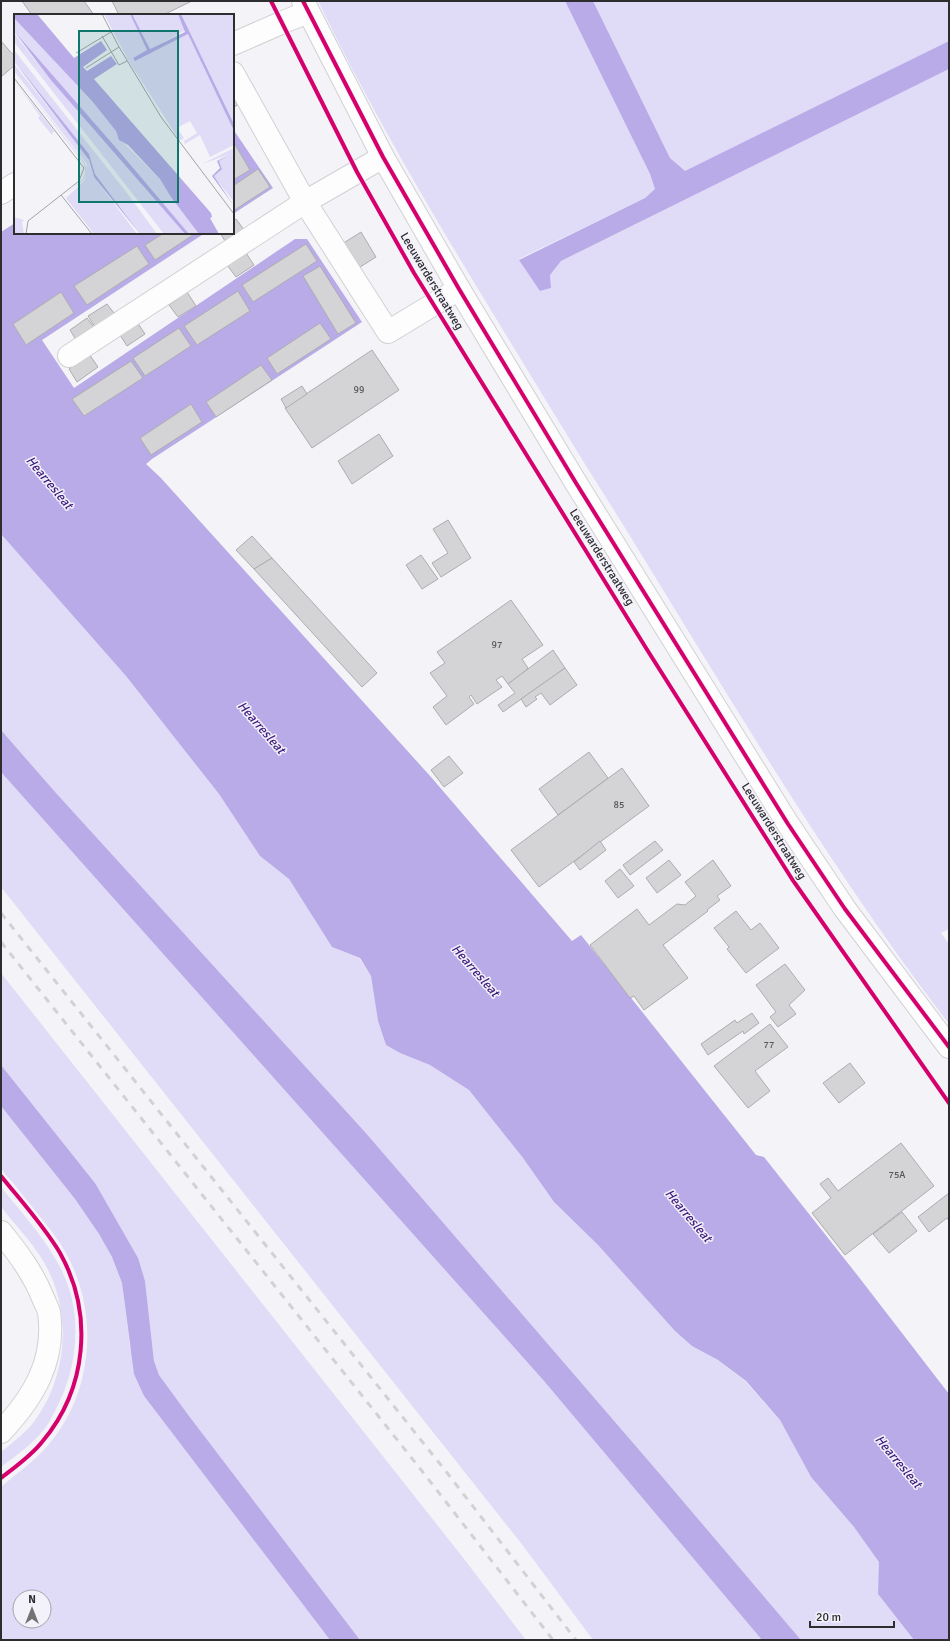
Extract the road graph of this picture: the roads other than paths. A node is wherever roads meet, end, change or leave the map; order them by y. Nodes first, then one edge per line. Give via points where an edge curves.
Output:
1 (305, 7) edge
2 (234, 44) edge
3 (234, 75) edge
4 (383, 158) junction
5 (14, 185) edge
6 (1, 194) edge
7 (305, 202) junction
8 (459, 289) junction
9 (68, 356) dead end
10 (949, 1047) edge
11 (1, 1232) edge
12 (1, 1432) edge

1 - 2 street via 281,22
1 - 4 street, Leeuwarderstraatweg
3 - 7 street
4 - 7 street
4 - 8 street, Leeuwarderstraatweg
5 - 6 street
7 - 8 street via 388,332
7 - 9 street
8 - 10 street, Leeuwarderstraatweg via 788,824 845,909
11 - 12 street via 25,1262 38,1286 49,1311 50,1340 36,1386 29,1399

